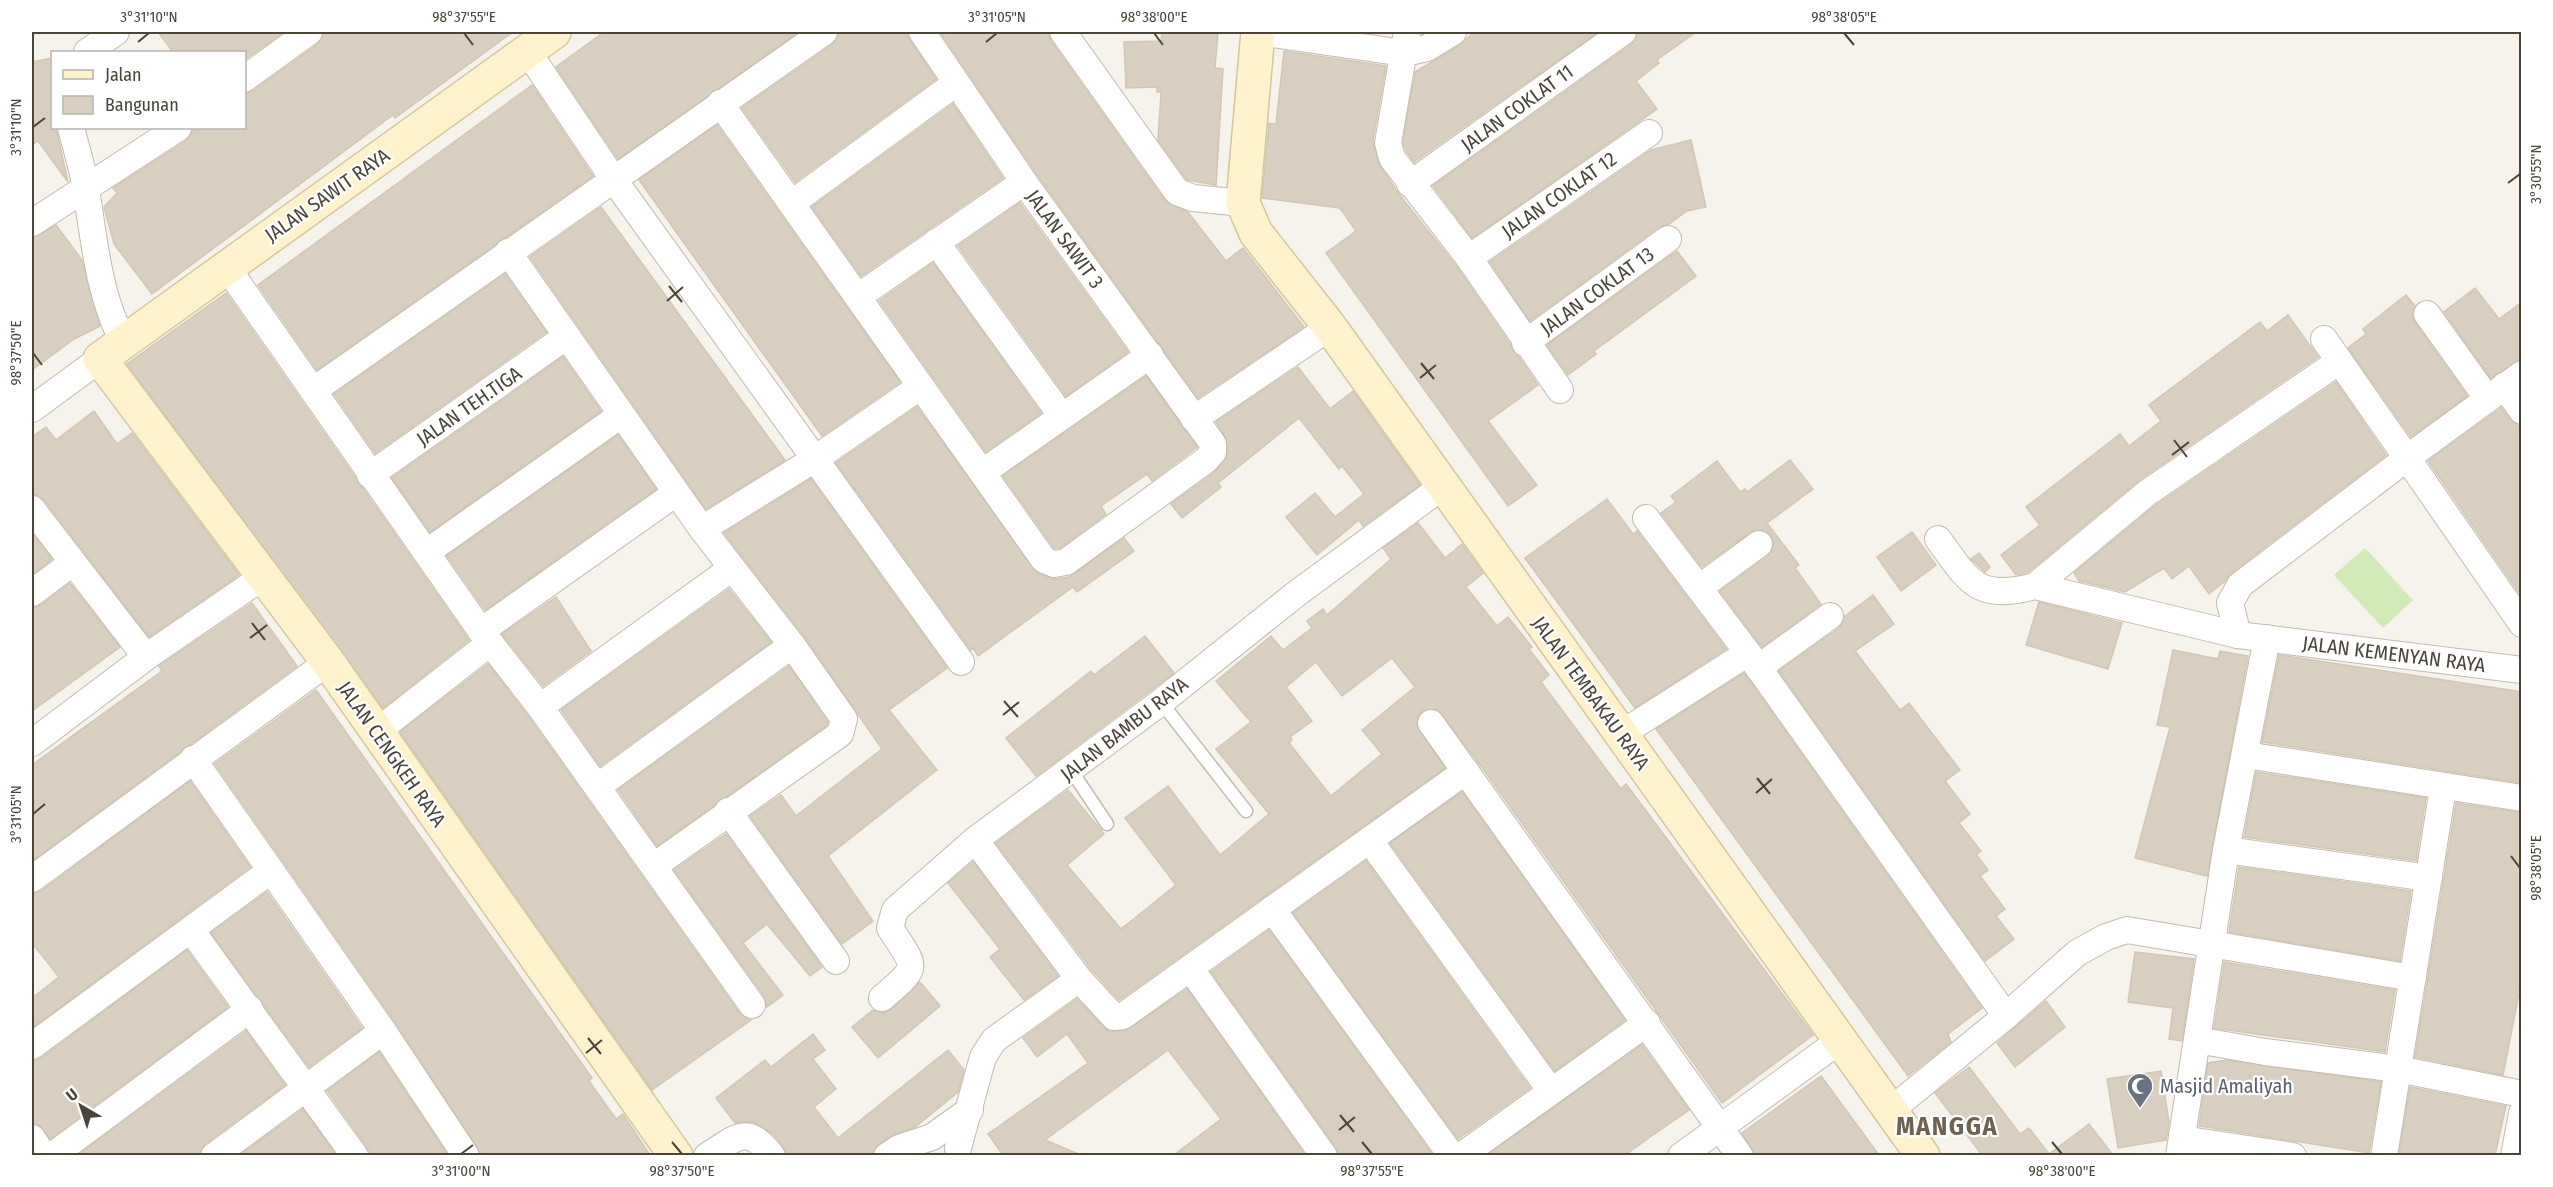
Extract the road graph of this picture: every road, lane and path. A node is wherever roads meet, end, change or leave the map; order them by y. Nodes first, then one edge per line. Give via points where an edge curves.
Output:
1 (116, 32) edge
2 (309, 32) edge
3 (554, 32) edge
4 (824, 32) edge
5 (922, 32) edge
6 (1063, 32) edge
7 (1258, 32) edge
8 (1453, 32) edge
9 (1623, 32) edge
10 (1405, 42) edge
11 (88, 51) edge
12 (528, 52) junction
13 (246, 78) edge
14 (956, 83) junction
15 (720, 103) junction
16 (70, 129) edge
17 (176, 129) edge
18 (1650, 133) dead end
19 (614, 180) junction
20 (1024, 182) junction
21 (1410, 184) junction
22 (86, 187) junction
23 (792, 203) junction
24 (1243, 203) junction
25 (32, 223) edge
26 (1668, 239) dead end
27 (936, 242) junction
28 (508, 252) junction
29 (1469, 258) junction
30 (226, 266) junction
31 (859, 296) junction
32 (2427, 314) dead end
33 (1330, 327) junction
34 (567, 336) junction
35 (2324, 339) dead end
36 (1525, 343) junction
37 (112, 350) junction
38 (1150, 356) junction
39 (2338, 362) junction
40 (2504, 386) edge
41 (921, 387) junction
42 (314, 390) junction
43 (1560, 390) dead end
44 (32, 409) edge
45 (2522, 411) edge
46 (621, 415) junction
47 (1061, 415) junction
48 (1194, 419) junction
49 (2407, 458) junction
50 (815, 459) junction
51 (983, 472) junction
52 (370, 475) junction
53 (1443, 486) junction
54 (676, 493) junction
55 (32, 509) edge
56 (1646, 518) dead end
57 (702, 530) junction
58 (1938, 539) dead end
59 (1759, 544) dead end
60 (428, 552) junction
61 (72, 563) junction
62 (732, 568) junction
63 (264, 576) junction
64 (2035, 586) junction
65 (1699, 588) junction
66 (32, 593) edge
67 (1830, 616) dead end
68 (2522, 624) edge
69 (2238, 635) junction
70 (486, 637) junction
71 (2267, 638) junction
72 (792, 645) junction
73 (146, 657) junction
74 (1753, 660) junction
75 (328, 662) junction
76 (961, 662) dead end
77 (2522, 670) edge
78 (1161, 702) junction
79 (540, 707) junction
80 (1431, 723) dead end
81 (375, 733) junction
82 (1621, 734) junction
83 (32, 743) edge
84 (2246, 755) junction
85 (193, 759) junction
86 (1071, 770) junction
87 (1466, 771) junction
88 (597, 788) junction
89 (2443, 788) junction
90 (2522, 798) edge
91 (728, 811) junction
92 (1246, 811) dead end
93 (1107, 824) dead end
94 (975, 840) junction
95 (1370, 841) junction
96 (2226, 850) junction
97 (654, 866) junction
98 (270, 871) junction
99 (2429, 878) junction
100 (32, 879) edge
101 (1272, 909) junction
102 (191, 930) junction
103 (2211, 945) junction
104 (836, 961) dead end
105 (1190, 968) junction
106 (2413, 978) junction
107 (1079, 979) junction
108 (882, 998) dead end
109 (752, 1005) dead end
110 (250, 1009) junction
111 (2006, 1016) junction
112 (1647, 1023) junction
113 (383, 1031) junction
114 (2197, 1040) junction
115 (1839, 1041) junction
116 (32, 1046) edge
117 (2398, 1069) junction
118 (307, 1089) junction
119 (1551, 1091) junction
120 (2522, 1094) edge
121 (970, 1110) junction
122 (1891, 1110) junction
123 (2522, 1113) edge
124 (1721, 1127) junction
125 (932, 1137) junction
126 (32, 1138) edge
127 (2181, 1147) edge
128 (966, 1152) edge
129 (44, 1155) edge
130 (52, 1155) edge
131 (214, 1155) edge
132 (354, 1155) edge
133 (466, 1155) edge
134 (676, 1155) edge
135 (707, 1155) edge
136 (772, 1155) edge
137 (887, 1155) edge
138 (1324, 1155) edge
139 (1452, 1155) edge
140 (1461, 1155) edge
141 (1681, 1155) edge
142 (1740, 1155) edge
143 (1923, 1155) edge
144 (2293, 1155) edge
145 (2384, 1155) edge
146 (2514, 1155) edge

1 - 11 street
2 - 13 street
3 - 12 street, JALAN SAWIT RAYA
4 - 15 street
5 - 14 street, JALAN SAWIT 3
6 - 24 street via 1177,192 1193,198
7 - 10 street
7 - 24 street
8 - 10 street via 1427,48
9 - 21 street, JALAN COKLAT 11
10 - 21 street via 1388,143 1392,158
12 - 19 street
12 - 30 street, JALAN SAWIT RAYA
14 - 20 street, JALAN SAWIT 3
14 - 23 street
15 - 19 street
15 - 23 street
16 - 22 street
17 - 22 street
18 - 29 street, JALAN COKLAT 12
19 - 28 street
19 - 50 street
20 - 27 street
20 - 38 street, JALAN SAWIT 3
21 - 29 street
22 - 25 street
22 - 37 street
23 - 31 street
24 - 33 street, JALAN TEMBAKAU RAYA via 1256,233
26 - 36 street, JALAN COKLAT 13
27 - 31 street
27 - 47 street
28 - 34 street
28 - 42 street
29 - 36 street
30 - 37 street, JALAN SAWIT RAYA
30 - 42 street
31 - 41 street
32 - 40 street
33 - 48 street
33 - 53 street, JALAN TEMBAKAU RAYA
34 - 46 street
34 - 52 street, JALAN TEH.TIGA
35 - 39 street
36 - 43 street
37 - 44 street
37 - 63 street, JALAN CENGKEH RAYA
38 - 47 street
38 - 48 street, JALAN SAWIT 3
39 - 49 street
39 - 64 street via 2147,493
40 - 45 street
40 - 49 street
41 - 50 street
41 - 51 street
42 - 52 street
46 - 54 street
46 - 60 street
47 - 51 street
48 - 51 street, JALAN SAWIT 3 via 1213,444 1213,452 1206,460 1066,562 1054,564 1044,560
49 - 68 street
49 - 69 street via 2240,585 2230,603
50 - 57 street
50 - 76 street
52 - 60 street
53 - 78 street, JALAN BAMBU RAYA via 1296,594
53 - 82 street, JALAN TEMBAKAU RAYA
54 - 57 street
54 - 70 street
55 - 61 street
56 - 65 street
57 - 62 street
58 - 64 street via 1969,581 1994,592
59 - 65 street
60 - 70 street
61 - 66 street
61 - 73 street
62 - 72 street
62 - 79 street
63 - 73 street
63 - 75 street, JALAN CENGKEH RAYA
64 - 69 street, JALAN KEMENYAN RAYA
65 - 74 street
67 - 74 street
69 - 71 street, JALAN KEMENYAN RAYA
70 - 79 street
70 - 81 street
71 - 77 street, JALAN KEMENYAN RAYA
71 - 84 street
72 - 88 street
72 - 91 street via 841,713 843,730
73 - 83 street
74 - 82 street
74 - 111 street
75 - 81 street, JALAN CENGKEH RAYA
75 - 85 street
78 - 86 street, JALAN BAMBU RAYA
78 - 92 lane
79 - 88 street
80 - 87 street
81 - 134 street, JALAN CENGKEH RAYA
82 - 115 street, JALAN TEMBAKAU RAYA
84 - 89 street
84 - 96 street
85 - 98 street
85 - 100 street
86 - 93 lane
86 - 94 street, JALAN BAMBU RAYA
87 - 95 street
87 - 112 street
88 - 97 street
89 - 90 street
89 - 99 street
91 - 97 street
91 - 104 street
94 - 107 street
94 - 108 street, JALAN BAMBU RAYA via 895,910 890,928 913,968
95 - 101 street
95 - 119 street
96 - 99 street
96 - 103 street
97 - 109 street
98 - 102 street
98 - 113 street
99 - 106 street
101 - 105 street
101 - 139 street
102 - 110 street
102 - 116 street
103 - 106 street
103 - 111 street via 2127,930 2106,937 2077,953
103 - 114 street
105 - 107 street via 1123,1016 1114,1017
105 - 138 street
106 - 117 street
107 - 121 street via 994,1040 983,1057
110 - 118 street
110 - 130 street
111 - 122 street
112 - 119 street
112 - 124 street
113 - 118 street
113 - 133 street
114 - 117 street
114 - 127 street
115 - 122 street, JALAN TEMBAKAU RAYA
115 - 124 street
117 - 120 street
117 - 145 street
118 - 131 street
118 - 132 street
119 - 140 street
121 - 125 street
121 - 128 street
122 - 143 street, JALAN TEMBAKAU RAYA
123 - 146 street
124 - 141 street
124 - 142 street
125 - 128 street
125 - 137 street
126 - 129 street
127 - 144 street
135 - 136 street via 738,1137 750,1135

